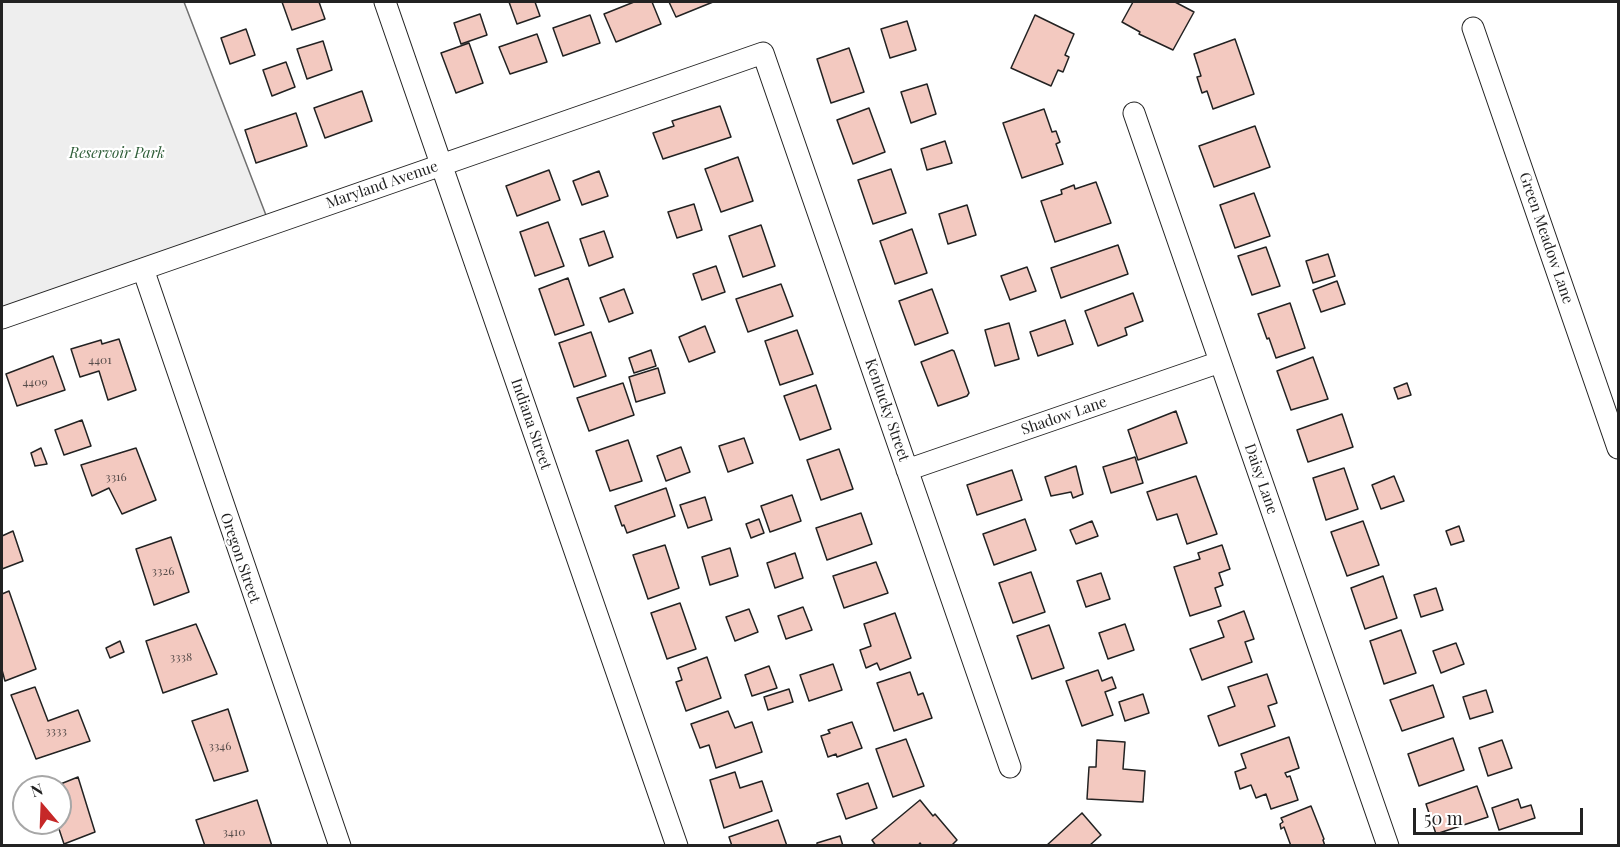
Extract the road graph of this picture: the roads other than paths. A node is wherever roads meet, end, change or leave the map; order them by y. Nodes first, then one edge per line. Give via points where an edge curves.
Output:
1 (385, 2) edge
2 (1473, 27) dead end
3 (763, 53) joint
4 (1134, 113) dead end
5 (442, 165) junction
6 (143, 269) junction
7 (2, 318) edge
8 (1220, 362) junction
9 (1618, 448) edge
10 (907, 470) junction
11 (1010, 767) dead end
12 (340, 846) edge
13 (677, 846) edge
14 (1388, 846) edge

1 - 5 street, Indiana Street
2 - 9 street, Green Meadow Lane
3 - 5 street, Maryland Avenue
3 - 10 street, Kentucky Street
4 - 8 street, Daisy Lane
5 - 6 street, Maryland Avenue
5 - 13 street, Indiana Street
6 - 7 street, Maryland Avenue
6 - 12 street, Oregon Street
8 - 10 street, Shadow Lane
8 - 14 street, Daisy Lane
10 - 11 street, Kentucky Street

